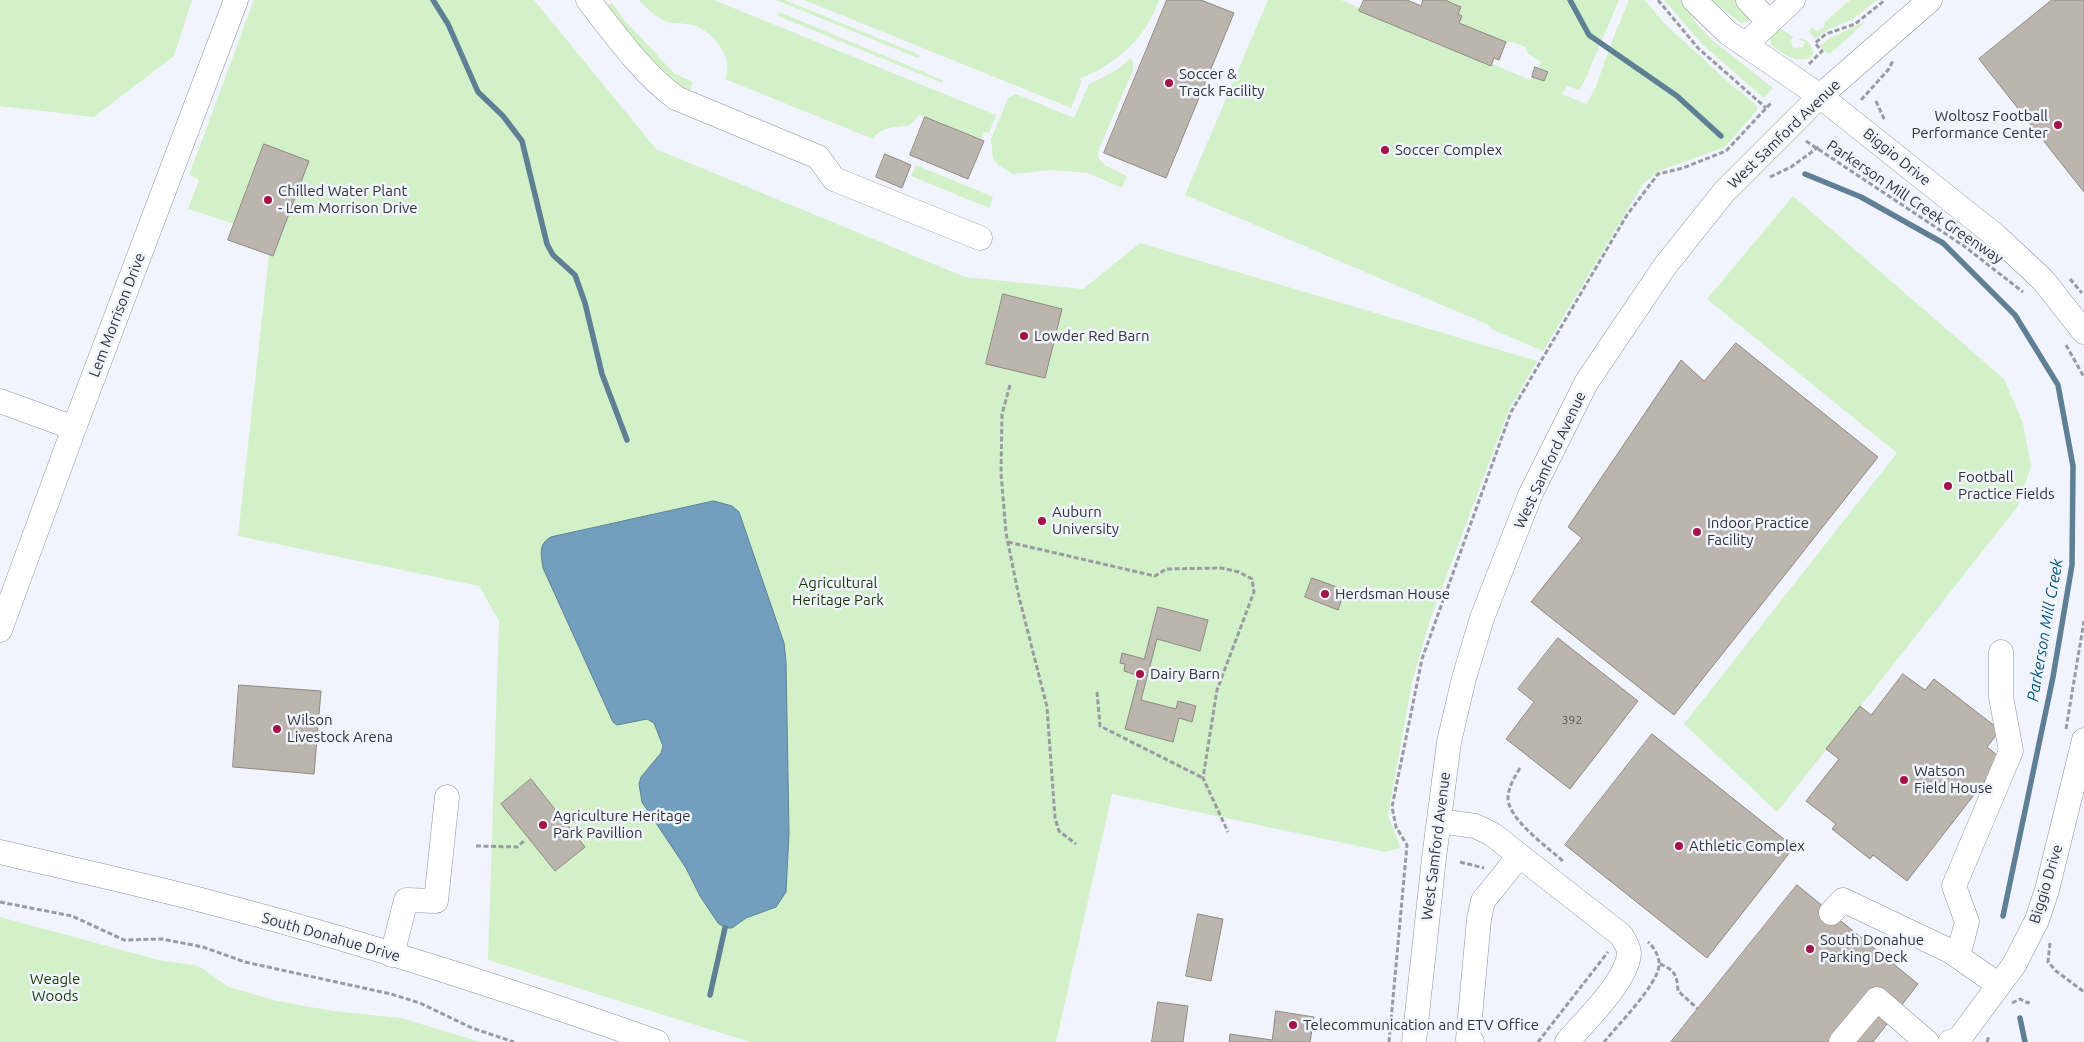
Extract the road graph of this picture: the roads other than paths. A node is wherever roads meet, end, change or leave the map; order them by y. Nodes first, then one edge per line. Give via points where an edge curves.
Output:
1 (236, 0) edge
2 (588, 0) edge
3 (1694, 0) edge
4 (1748, 0) edge
5 (1793, 0) edge
6 (1930, 0) edge
7 (1769, 22) junction
8 (1745, 45) junction
9 (1820, 96) junction
10 (980, 238) dead end
11 (2074, 336) edge
12 (0, 402) edge
13 (74, 428) junction
14 (0, 630) edge
15 (2001, 652) dead end
16 (2084, 740) edge
17 (2079, 787) edge
18 (447, 797) dead end
19 (1439, 821) junction
20 (0, 852) edge
21 (1519, 856) junction
22 (1832, 913) dead end
23 (392, 955) junction
24 (1958, 956) junction
25 (1999, 985) junction
26 (1955, 1040) edge
27 (657, 1042) edge
28 (1414, 1042) edge
29 (1472, 1042) edge
30 (1567, 1042) edge
31 (1841, 1042) edge
32 (1927, 1042) edge

1 - 13 street, Lem Morrison Drive
2 - 10 street via 614,34 676,98 818,157 834,178
3 - 8 street, Biggio Drive
4 - 7 street
5 - 7 street
6 - 9 street, West Samford Avenue
7 - 8 street
8 - 9 street, Biggio Drive
9 - 11 street, Biggio Drive via 1996,236 2043,280
9 - 19 street, West Samford Avenue via 1724,192 1665,266 1586,383 1531,493 1482,618 1449,742
12 - 13 street
13 - 14 street, Lem Morrison Drive
15 - 24 street via 2001,697 2010,751 1954,886 1967,922
16 - 17 street, Biggio Drive
17 - 25 street, Biggio Drive via 2037,920 2014,965
18 - 23 street via 436,901 406,900
19 - 21 street via 1475,826 1492,834
19 - 28 street, West Samford Avenue
20 - 23 street, South Donahue Drive via 224,906
21 - 29 street via 1484,901 1479,920 1468,1039
21 - 30 street via 1621,935 1629,951 1620,980
22 - 24 street via 1843,900
23 - 27 street, South Donahue Drive
24 - 25 street
25 - 26 street, Biggio Drive
31 - 32 street via 1877,999

